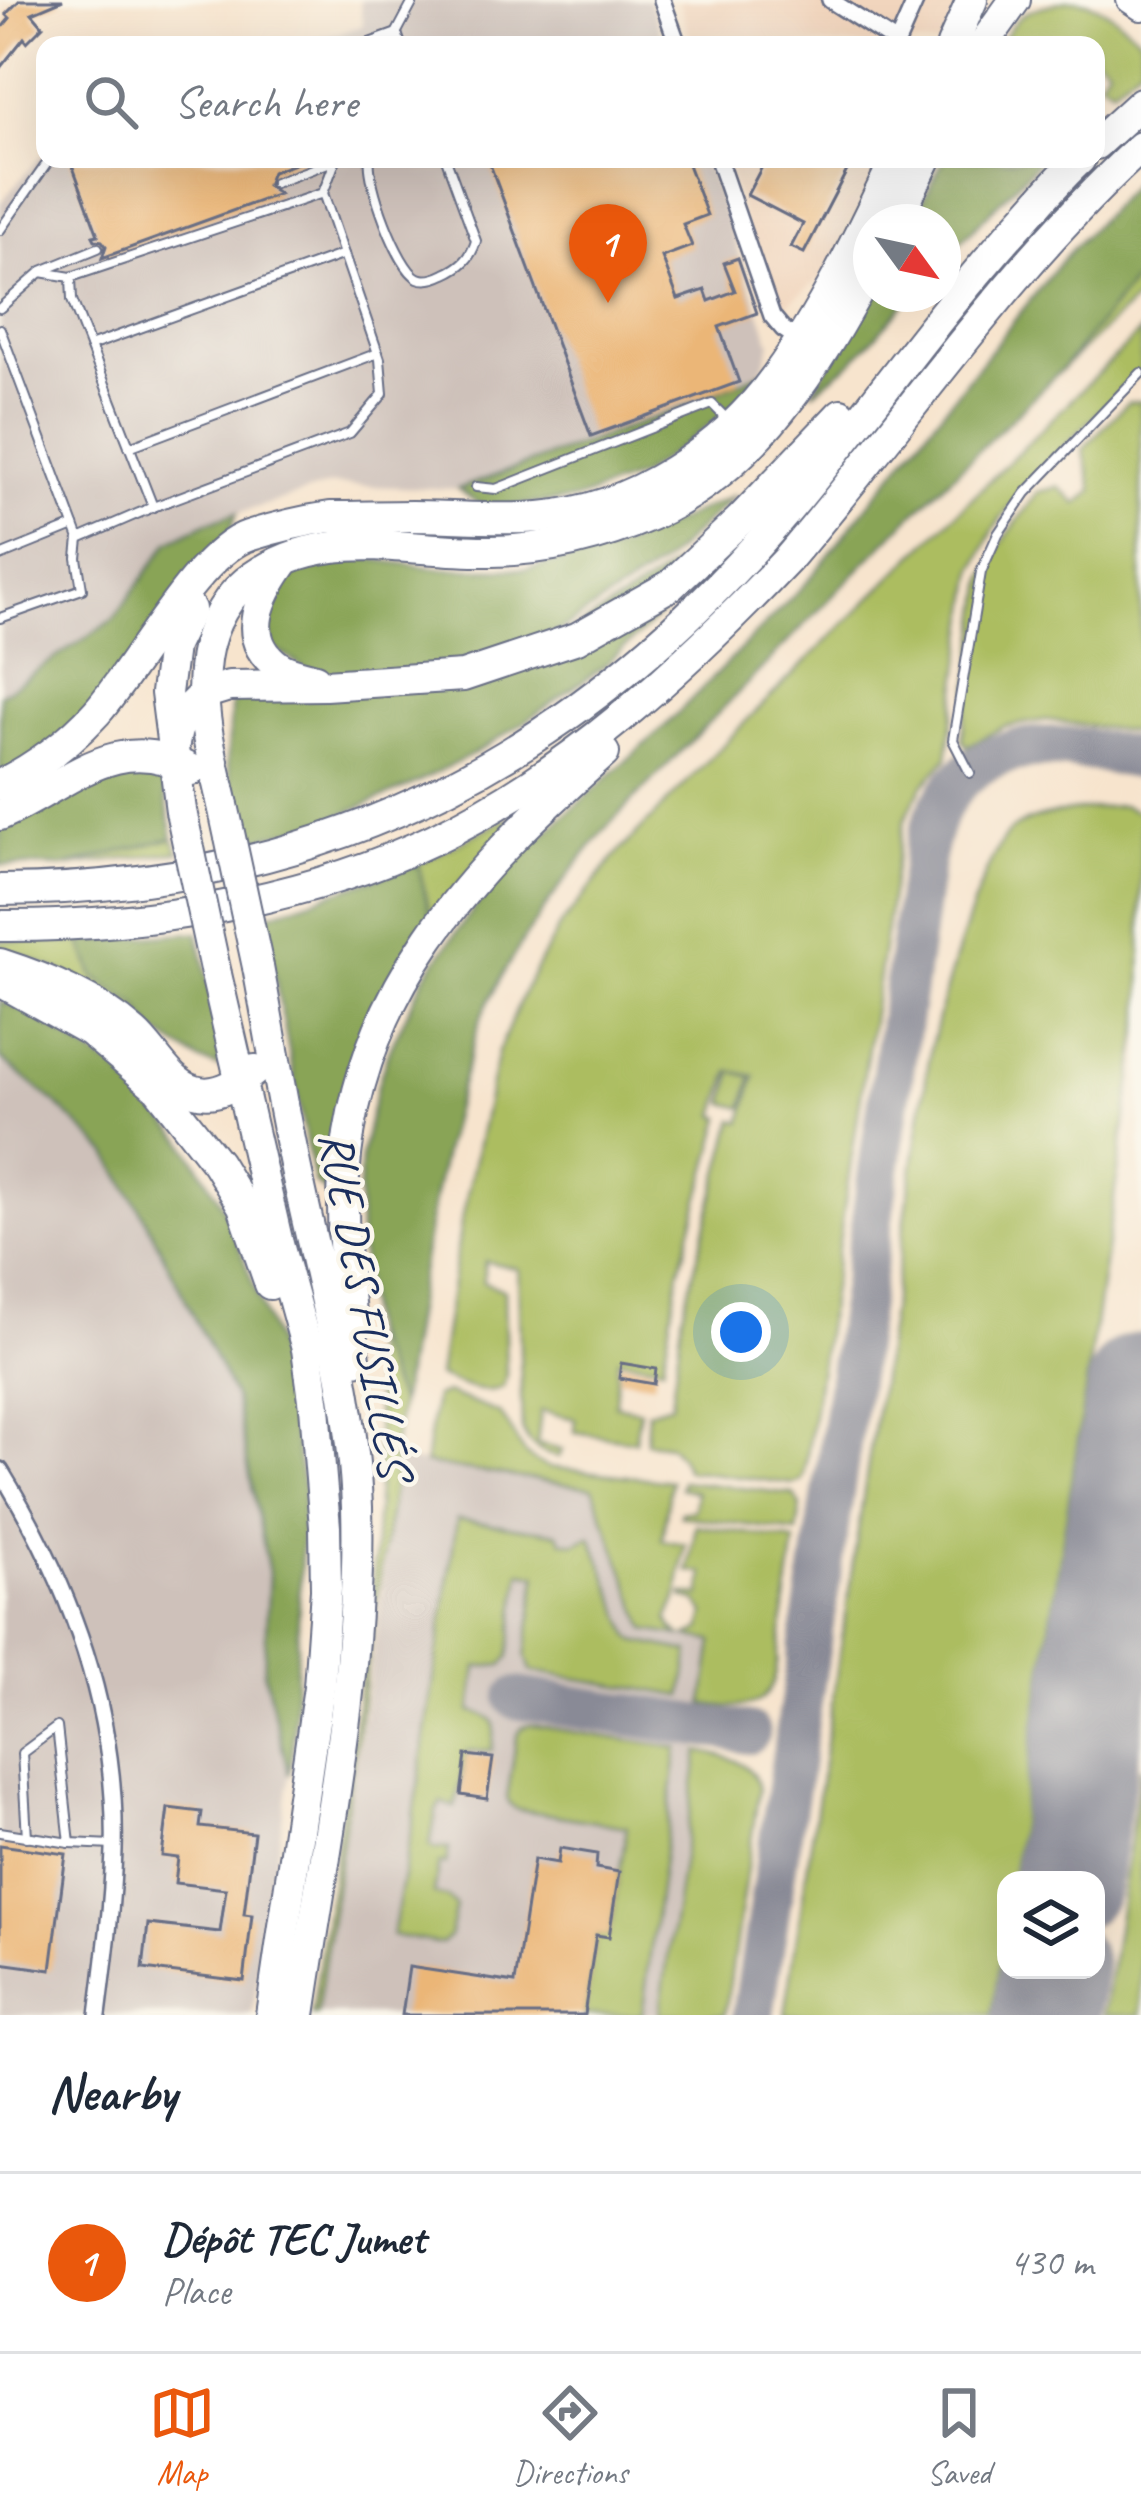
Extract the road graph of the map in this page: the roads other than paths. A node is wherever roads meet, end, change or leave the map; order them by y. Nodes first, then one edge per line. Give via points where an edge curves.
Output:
1 (414, 0) edge
2 (662, 0) edge
3 (830, 0) edge
4 (916, 0) edge
5 (972, 0) edge
6 (1016, 0) edge
7 (1129, 0) edge
8 (1141, 8) edge
9 (397, 33) junction
10 (389, 36) edge
11 (395, 36) edge
12 (398, 36) edge
13 (675, 36) edge
14 (886, 36) edge
15 (900, 36) edge
16 (956, 36) edge
17 (990, 36) edge
18 (1141, 103) edge
19 (1105, 136) edge
20 (1141, 147) edge
21 (44, 168) edge
22 (313, 168) edge
23 (333, 168) edge
24 (369, 168) edge
25 (449, 168) edge
26 (721, 168) edge
27 (891, 168) edge
28 (922, 168) edge
29 (1072, 168) edge
30 (275, 183) dead end
31 (323, 193) junction
32 (904, 204) edge
33 (0, 230) edge
34 (98, 248) dead end
35 (344, 254) junction
36 (40, 272) junction
37 (71, 277) junction
38 (853, 291) edge
39 (0, 308) edge
40 (0, 328) edge
41 (90, 346) junction
42 (811, 347) junction
43 (378, 353) junction
44 (1141, 373) edge
45 (894, 374) junction
46 (735, 442) junction
47 (129, 447) junction
48 (476, 487) dead end
49 (153, 507) junction
50 (74, 526) junction
51 (260, 536) junction
52 (79, 539) junction
53 (0, 556) edge
54 (288, 556) junction
55 (0, 618) edge
56 (325, 685) junction
57 (657, 688) junction
58 (203, 694) junction
59 (174, 754) junction
60 (970, 773) dead end
61 (0, 785) edge
62 (223, 805) junction
63 (0, 815) edge
64 (0, 890) edge
65 (0, 926) edge
66 (0, 964) edge
67 (0, 982) edge
68 (273, 1046) junction
69 (242, 1080) junction
70 (0, 1470) edge
71 (322, 1474) junction
72 (357, 1504) junction
73 (0, 1832) edge
74 (27, 1837) junction
75 (70, 1843) junction
76 (114, 1846) junction
77 (98, 2015) edge
78 (272, 2015) edge
79 (300, 2015) edge

1 - 9 lane
2 - 13 street
3 - 14 street
4 - 15 street
5 - 16 highway
6 - 17 highway
7 - 8 main road
9 - 10 lane
9 - 11 lane
9 - 12 lane
18 - 19 highway
20 - 57 highway via 1017,275 789,558
21 - 33 lane
22 - 30 lane
23 - 31 lane
24 - 25 lane via 389,232 423,280 458,268 476,242
26 - 42 street via 772,316
27 - 42 highway
28 - 32 highway
29 - 45 highway
31 - 35 lane
31 - 37 lane
34 - 36 lane
35 - 41 lane
35 - 43 lane
36 - 37 lane
36 - 39 lane
37 - 41 lane
38 - 42 highway
40 - 50 lane
41 - 47 lane
42 - 46 highway via 775,378
43 - 47 lane
43 - 49 lane via 382,394 350,434
44 - 60 lane via 1026,493 981,572 953,740
45 - 56 highway via 844,412 671,585 577,638 463,676
45 - 64 highway via 766,535 636,665 482,771 344,834 271,855 140,881
46 - 48 lane via 712,404 496,489
46 - 51 highway via 586,510 542,518 330,518
46 - 54 highway via 698,489 580,540 489,551 361,544
47 - 49 lane
49 - 52 lane
50 - 52 lane
50 - 53 lane
51 - 59 highway, RUE DES FUSILLÉS via 214,577 172,646 166,693
51 - 61 highway via 222,554 185,591 96,714
52 - 55 lane via 82,590
54 - 56 highway via 263,592 256,628 277,665
54 - 58 highway via 237,589 219,614
56 - 58 highway via 229,686
57 - 65 highway via 502,802 359,869 169,916
57 - 72 highway via 610,749 484,868 411,965 379,1024 350,1125 344,1179 360,1407
58 - 59 highway via 177,730
58 - 62 highway, RUE DES FUSILLÉS
59 - 62 highway
59 - 63 highway via 97,762
59 - 69 highway, RUE DES FUSILLÉS, bridge
62 - 68 highway, RUE DES FUSILLÉS, bridge
66 - 69 highway via 108,1012 189,1089 211,1093
67 - 71 highway via 127,1060 217,1163 243,1206 277,1302
68 - 69 highway
68 - 72 highway, RUE DES FUSILLÉS via 344,1394
69 - 71 highway, RUE DES FUSILLÉS via 307,1349
70 - 76 street via 44,1545 79,1631 104,1726
71 - 78 highway, RUE DES FUSILLÉS via 319,1687
72 - 79 highway, RUE DES FUSILLÉS via 347,1692
73 - 74 lane
74 - 75 lane
74 - 75 lane via 22,1753 57,1727
75 - 76 lane
76 - 77 street

